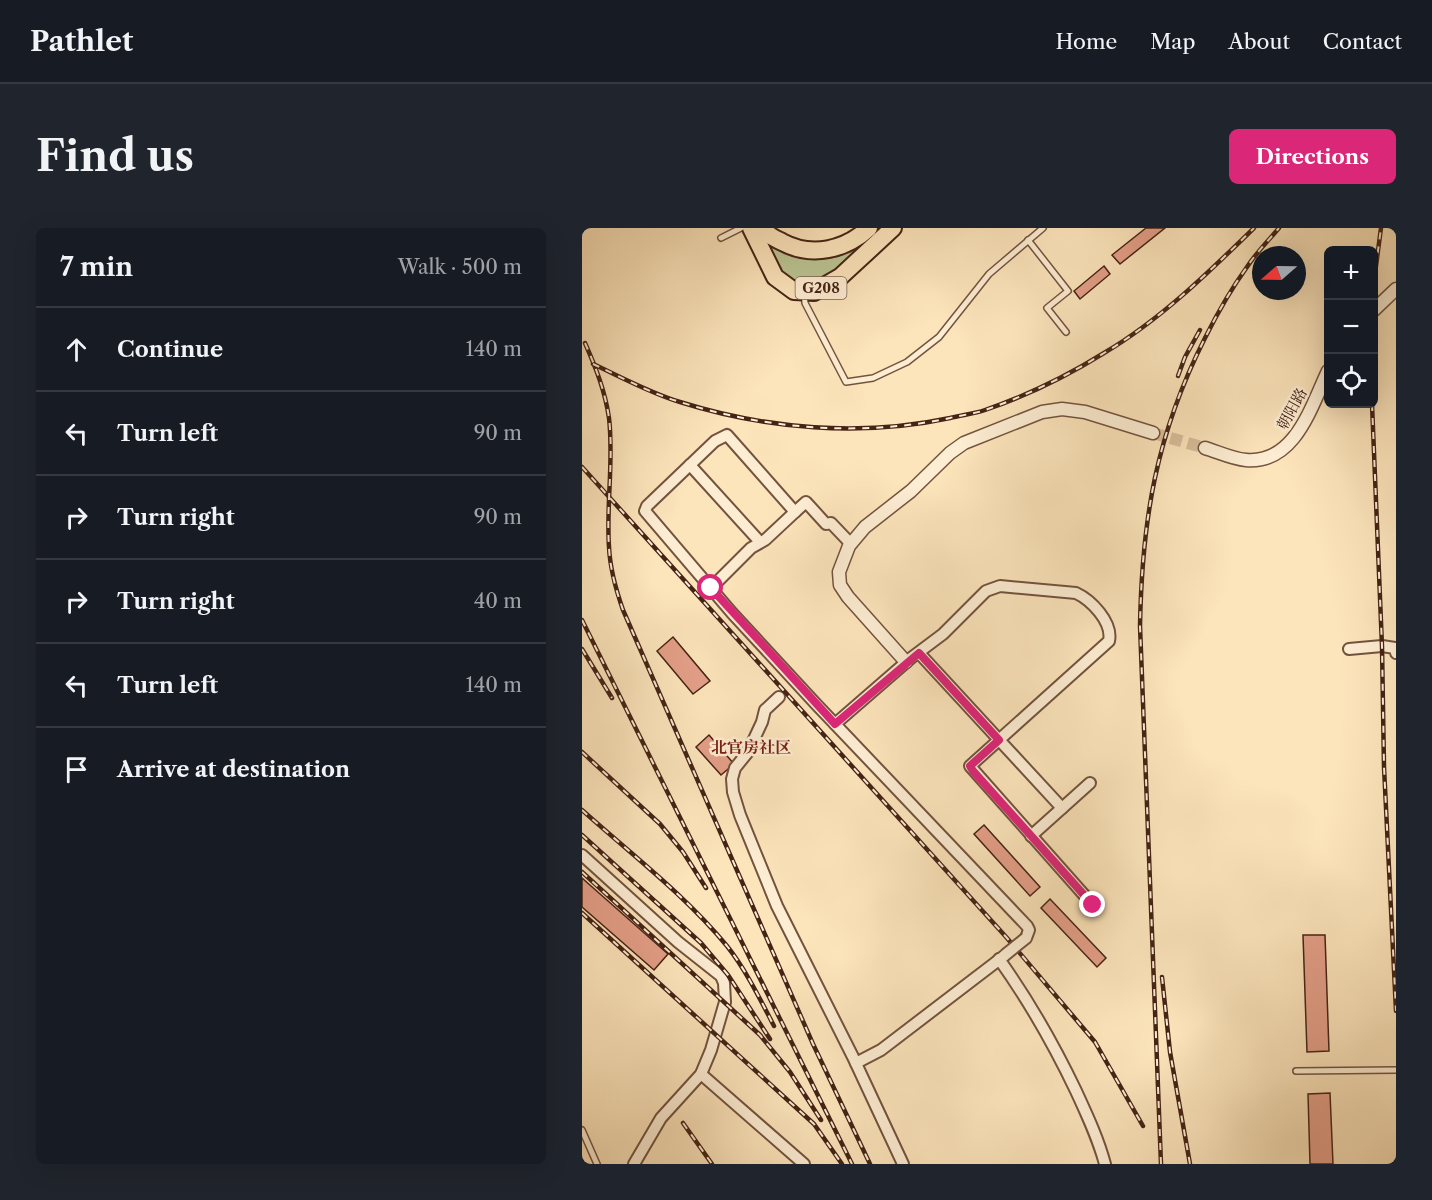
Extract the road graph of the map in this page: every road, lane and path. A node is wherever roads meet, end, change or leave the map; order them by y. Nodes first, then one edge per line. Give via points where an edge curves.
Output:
1 (741, 228) edge
2 (869, 228) edge
3 (893, 228) edge
4 (1043, 228) edge
5 (759, 232) edge
6 (721, 238) dead end
7 (1028, 240) junction
8 (1396, 289) edge
9 (803, 291) junction
10 (1378, 306) edge
11 (1066, 332) dead end
12 (1324, 381) edge
13 (1153, 433) tunnel mouth
14 (1205, 448) tunnel mouth
15 (690, 465) junction
16 (795, 512) junction
17 (760, 542) junction
18 (851, 544) junction
19 (711, 588) junction
20 (1349, 648) dead end
21 (919, 653) junction
22 (1396, 653) edge
23 (906, 662) junction
24 (779, 697) dead end
25 (835, 724) junction
26 (999, 740) junction
27 (1090, 783) dead end
28 (1062, 808) junction
29 (1031, 836) junction
30 (582, 855) edge
31 (1093, 905) dead end
32 (1002, 957) junction
33 (856, 1064) junction
34 (1396, 1070) edge
35 (1296, 1071) dead end
36 (701, 1074) junction
37 (582, 1130) edge
38 (597, 1164) edge
39 (634, 1164) edge
40 (804, 1164) edge
41 (903, 1164) edge
42 (1105, 1164) edge

1 - 6 lane
2 - 5 highway, G208 via 838,248 810,251
3 - 9 highway, G208 via 840,277 814,292
4 - 7 lane
5 - 9 highway, G208 via 775,277 794,291
7 - 9 lane via 989,274 939,337 907,362 873,378 846,382 805,303
7 - 11 lane via 1068,291 1047,308
8 - 10 street
12 - 14 street, 朝阳路 via 1295,437 1281,452 1266,459 1245,460
13 - 18 street via 1085,412 1042,412 964,443 865,527
15 - 16 street via 727,435
15 - 17 street
15 - 19 street via 645,511
16 - 17 street
16 - 18 street via 806,502
17 - 19 street
18 - 23 street via 839,572 840,585
19 - 25 street
20 - 22 street via 1382,646 1395,648
21 - 23 street
21 - 26 street
21 - 26 street via 986,591 1000,586 1086,597 1110,634 1109,641
23 - 25 street
24 - 33 street via 765,710 748,752 735,768 733,792 777,906
25 - 32 street, bridge via 1027,926 1026,938
26 - 28 street
26 - 29 street via 970,766
27 - 28 street
28 - 29 street
29 - 31 street
30 - 36 street via 721,976 725,1002
32 - 33 street via 881,1050
32 - 42 street via 1054,1047
33 - 41 street
34 - 35 lane
36 - 39 street via 661,1118
36 - 40 street
37 - 38 lane

